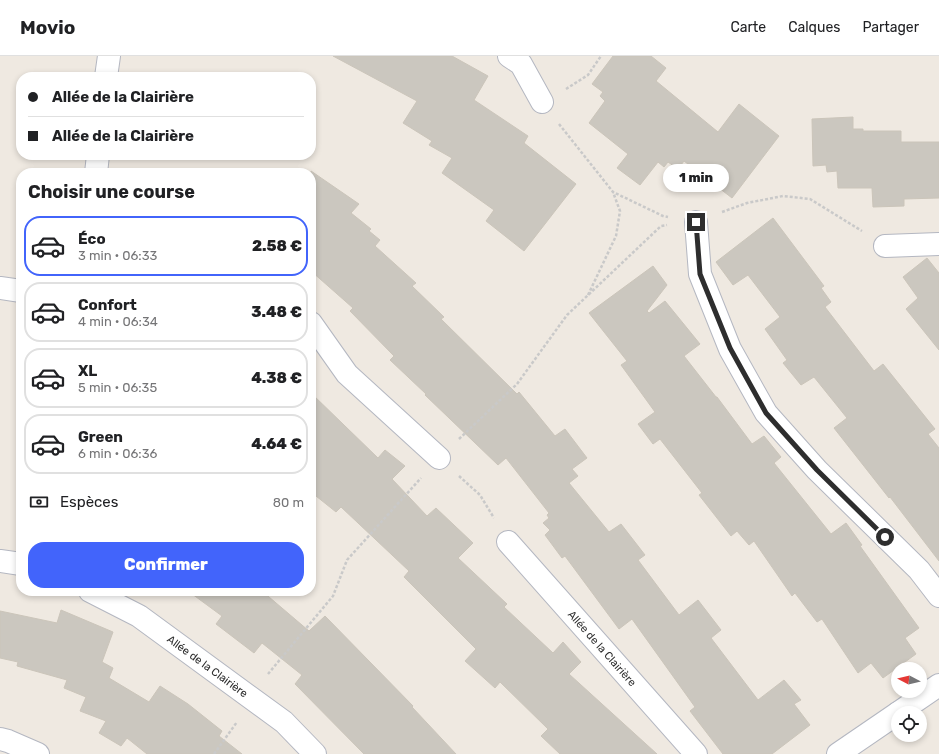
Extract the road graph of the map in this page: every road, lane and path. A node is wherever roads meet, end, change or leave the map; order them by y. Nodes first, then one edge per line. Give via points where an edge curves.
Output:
1 (109, 56) edge
2 (509, 56) edge
3 (601, 56) edge
4 (107, 72) edge
5 (542, 102) junction
6 (613, 192) junction
7 (696, 222) junction
8 (939, 244) edge
9 (885, 246) joint
10 (0, 288) edge
11 (16, 290) edge
12 (587, 297) dead end
13 (316, 330) edge
14 (439, 458) joint
15 (508, 542) joint
16 (0, 561) edge
17 (16, 563) edge
18 (100, 596) edge
19 (939, 596) edge
20 (939, 685) edge
21 (908, 706) edge
22 (891, 718) edge
23 (0, 738) edge
24 (38, 754) edge
25 (315, 754) edge
26 (696, 754) edge
27 (838, 754) edge

1 - 4 street
2 - 5 street via 521,64
3 - 5 path via 588,75
5 - 6 path
6 - 7 path via 663,216
6 - 12 path via 620,211 616,236
7 - 9 path via 747,203 783,196 803,198 810,199
7 - 19 street via 700,274 730,348 766,413 817,470 919,570
8 - 9 street
10 - 11 street
13 - 14 street via 347,374
14 - 15 path via 480,495
15 - 26 street, Allée de la Clairière
16 - 17 street
18 - 25 street, Allée de la Clairière via 146,620 284,722
20 - 21 street
22 - 27 street
23 - 24 street

